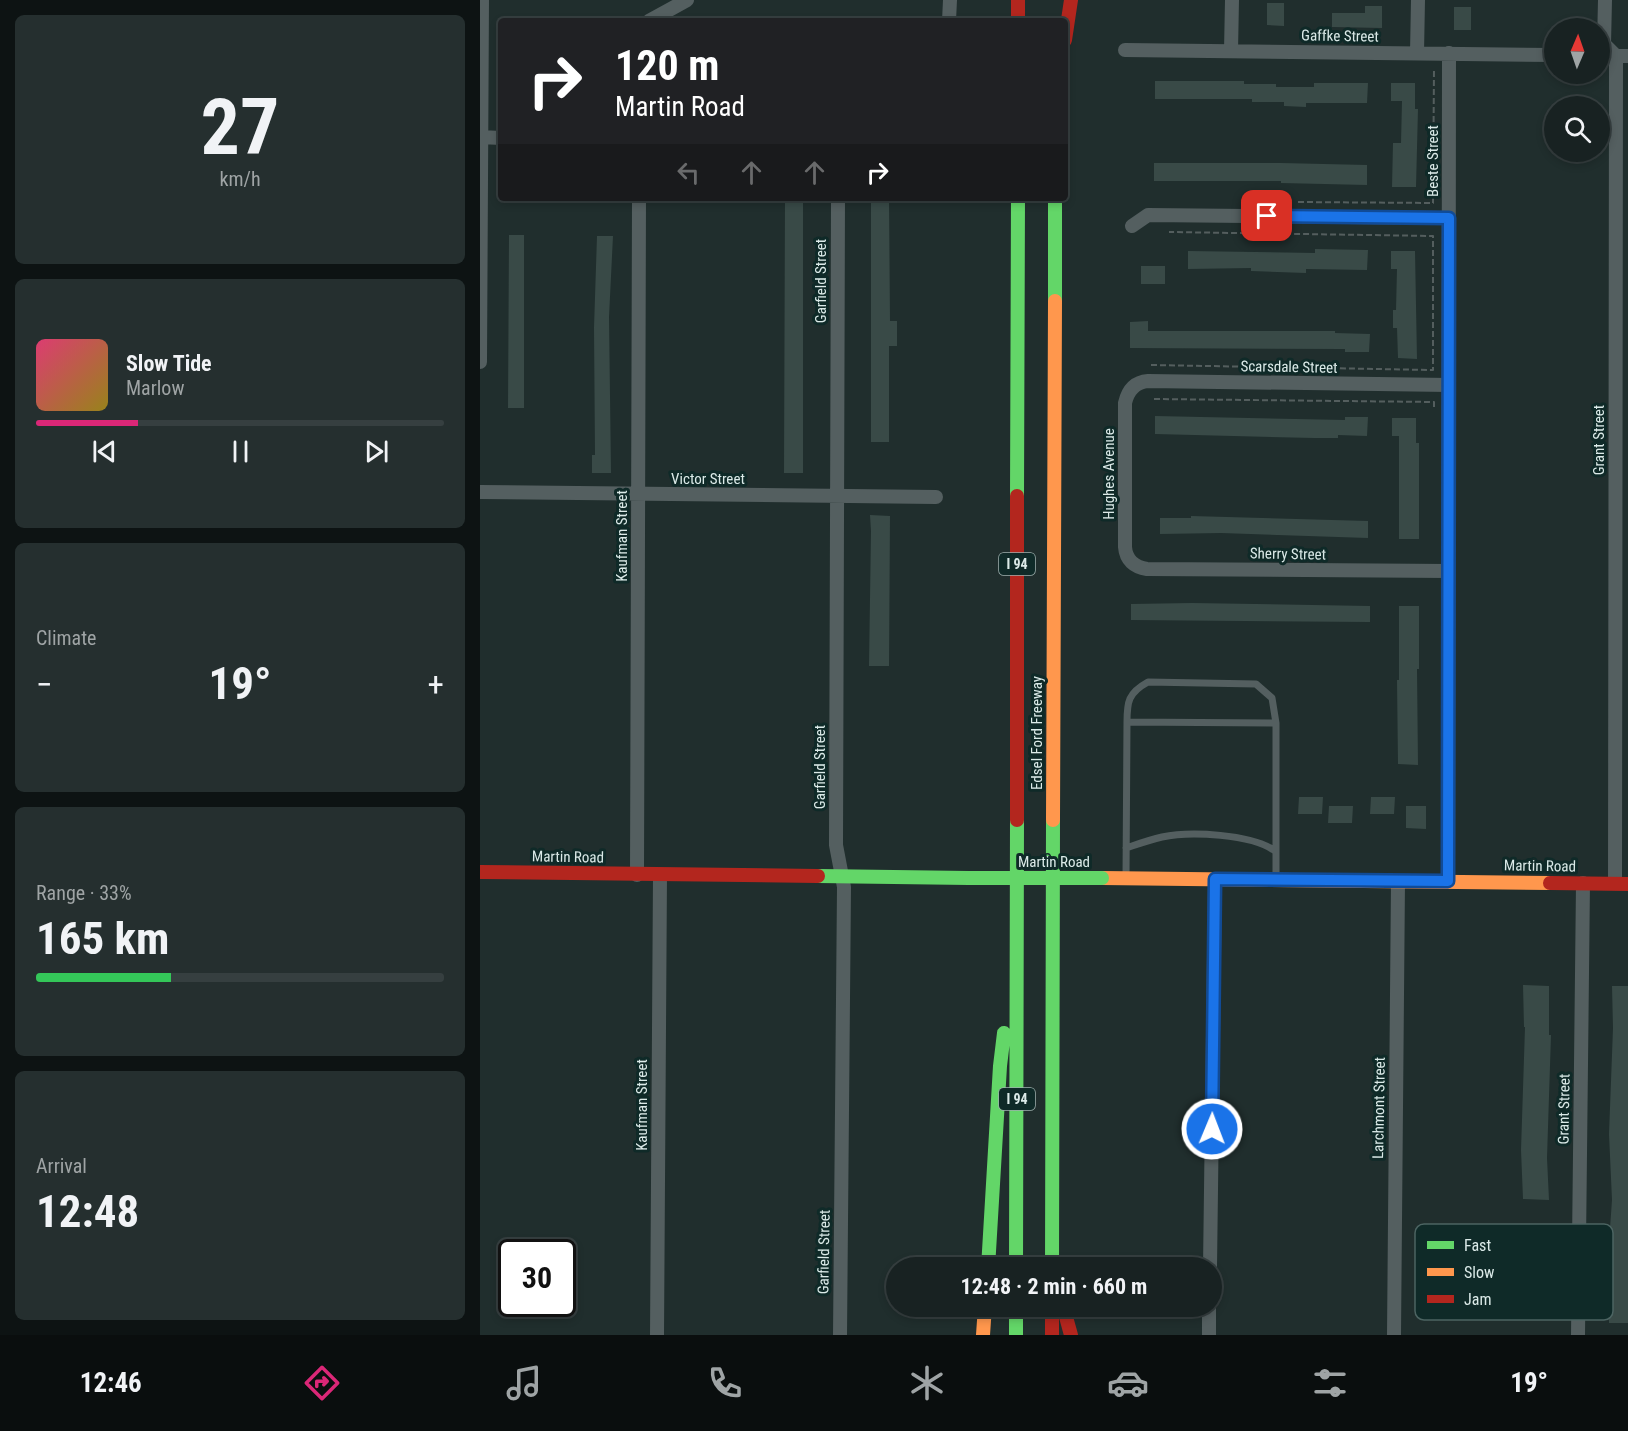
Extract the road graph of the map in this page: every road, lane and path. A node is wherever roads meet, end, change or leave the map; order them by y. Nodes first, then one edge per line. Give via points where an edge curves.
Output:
1 (482, 0) edge
2 (687, 0) edge
3 (950, 0) edge
4 (1071, 0) edge
5 (1232, 0) edge
6 (1418, 0) edge
7 (1605, 0) edge
8 (654, 18) edge
9 (950, 18) edge
10 (1068, 20) edge
11 (1125, 50) dead end
12 (1231, 51) junction
13 (1418, 53) junction
14 (1449, 53) junction
15 (1544, 55) edge
16 (1622, 56) edge
17 (1434, 68) dead end
18 (481, 137) edge
19 (498, 138) edge
20 (639, 201) edge
21 (838, 201) edge
22 (1018, 201) edge
23 (1055, 201) edge
24 (1290, 202) dead end
25 (1449, 218) junction
26 (1132, 226) dead end
27 (1169, 232) dead end
28 (480, 362) edge
29 (1151, 365) dead end
30 (1449, 385) junction
31 (1131, 388) joint
32 (1154, 399) dead end
33 (1434, 402) dead end
34 (1622, 463) edge
35 (480, 492) edge
36 (639, 495) junction
37 (837, 496) junction
38 (936, 497) dead end
39 (1129, 560) joint
40 (1448, 572) junction
41 (1127, 722) junction
42 (1276, 723) junction
43 (1126, 848) junction
44 (1275, 851) junction
45 (480, 872) edge
46 (637, 875) junction
47 (660, 875) junction
48 (843, 877) junction
49 (1126, 878) junction
50 (1215, 879) junction
51 (1276, 879) junction
52 (1398, 881) junction
53 (1448, 881) junction
54 (1583, 883) junction
55 (1622, 884) edge
56 (1017, 930) junction
57 (1579, 1224) edge
58 (989, 1257) edge
59 (1016, 1257) edge
60 (1053, 1257) edge
61 (1210, 1257) edge
62 (984, 1317) edge
63 (1016, 1317) edge
64 (1052, 1317) edge
65 (1066, 1317) edge
66 (1209, 1317) edge
67 (1578, 1320) edge
68 (657, 1335) edge
69 (840, 1335) edge
70 (983, 1335) edge
71 (1016, 1335) edge
72 (1052, 1335) edge
73 (1071, 1335) edge
74 (1209, 1335) edge
75 (1394, 1335) edge
76 (1578, 1335) edge

1 - 18 street
2 - 8 street
3 - 9 street
4 - 10 main road
5 - 12 street
6 - 13 street
7 - 16 street, Grant Street via 1604,44
11 - 12 street, Gaffke Street
12 - 13 street, Gaffke Street
13 - 14 street, Gaffke Street
14 - 15 street, Gaffke Street
14 - 25 street, Beste Street
16 - 34 street, Grant Street
17 - 24 path via 1433,203
18 - 19 street
18 - 28 street
20 - 36 street, Kaufman Street
21 - 37 street, Garfield Street
22 - 56 main road, Edsel Ford Freeway / I 94
23 - 60 main road, Edsel Ford Freeway / I 94
25 - 26 street via 1148,215
25 - 30 street, Beste Street
27 - 29 path via 1433,236 1433,370
30 - 31 street, Scarsdale Street via 1148,381
30 - 40 street, Beste Street
31 - 39 street, Hughes Avenue via 1125,403 1125,547
32 - 33 path
34 - 55 street, Grant Street
35 - 36 street, Victor Street
36 - 37 street, Victor Street
36 - 46 street, Kaufman Street
37 - 38 street, Victor Street
37 - 48 street, Garfield Street via 836,845
39 - 40 street, Sherry Street via 1147,568
40 - 53 street, Beste Street
41 - 42 lane
41 - 42 lane via 1127,702 1148,682 1256,684 1272,698
41 - 43 lane
42 - 44 lane
43 - 44 lane via 1164,836 1191,835 1256,840
43 - 49 lane
44 - 51 lane
45 - 46 main road, Martin Road
46 - 47 main road, Martin Road
47 - 48 main road, Martin Road
47 - 68 street, Kaufman Street
48 - 49 main road, Martin Road, bridge
48 - 69 street, Garfield Street
49 - 50 main road, Martin Road
50 - 51 main road, Martin Road
50 - 61 street
51 - 52 main road, Martin Road
52 - 53 main road, Martin Road
52 - 75 street, Larchmont Street
53 - 54 main road, Martin Road
54 - 55 main road, Martin Road
54 - 57 street, Grant Street
56 - 58 main road via 1000,1066
56 - 59 main road, Edsel Ford Freeway / I 94
62 - 70 main road
63 - 71 main road
64 - 72 main road
65 - 73 main road
66 - 74 street
67 - 76 street, Grant Street

